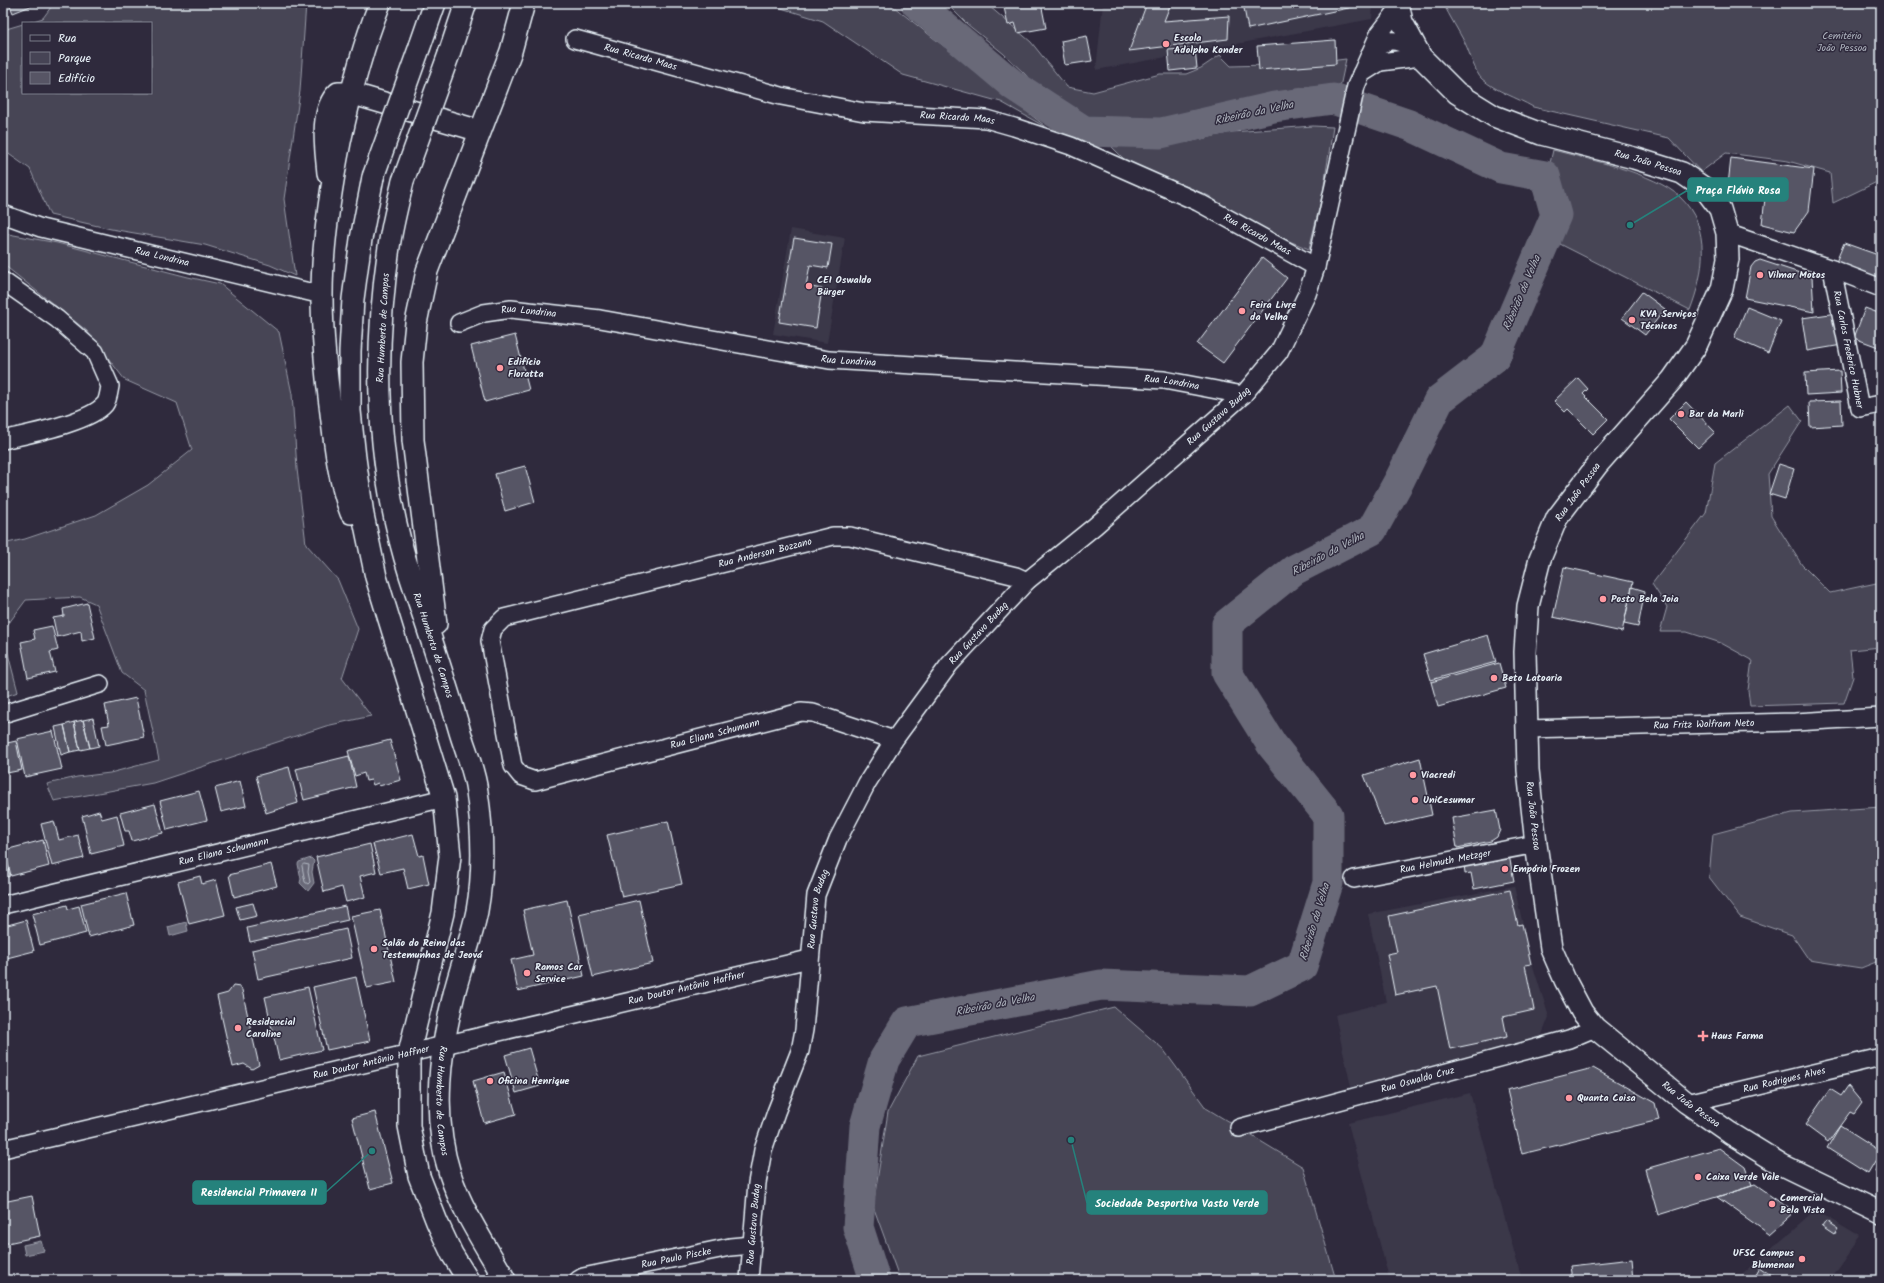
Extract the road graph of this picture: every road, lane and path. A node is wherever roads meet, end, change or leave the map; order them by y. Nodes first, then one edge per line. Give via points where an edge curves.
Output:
1 (380, 3) edge
2 (435, 3) edge
3 (466, 3) edge
4 (524, 3) edge
5 (1400, 11) edge
6 (576, 39) dead end
7 (1391, 40) junction
8 (1418, 53) junction
9 (1374, 59) junction
10 (350, 93) junction
11 (480, 131) junction
12 (3, 214) edge
13 (1727, 233) junction
14 (1316, 267) junction
15 (1832, 269) junction
16 (3, 281) edge
17 (1881, 288) edge
18 (322, 295) junction
19 (459, 323) dead end
20 (1243, 395) junction
21 (1881, 404) edge
22 (3, 440) edge
23 (376, 577) junction
24 (1027, 581) junction
25 (442, 670) junction
26 (100, 684) dead end
27 (3, 714) edge
28 (1881, 717) edge
29 (1527, 729) junction
30 (894, 740) junction
31 (535, 781) joint
32 (444, 798) junction
33 (1536, 844) junction
34 (1354, 879) dead end
35 (3, 905) edge
36 (809, 959) junction
37 (1595, 1028) junction
38 (444, 1044) junction
39 (409, 1052) junction
40 (1881, 1057) edge
41 (1687, 1103) junction
42 (1239, 1128) dead end
43 (3, 1149) edge
44 (1881, 1213) edge
45 (752, 1245) junction
46 (468, 1280) edge
47 (505, 1280) edge
48 (578, 1280) edge
49 (749, 1280) edge

1 - 10 main road
2 - 23 main road, bridge via 373,177 353,299 350,404 362,508
3 - 25 main road, Rua Humberto de Campos, bridge via 403,181 389,245 382,303 380,406 387,483 409,571
4 - 11 main road via 512,51
5 - 7 street
5 - 8 main road, Rua João Pessoa
5 - 9 street, Rua Gustavo Budag via 1379,34
6 - 14 street, Rua Ricardo Maas via 781,96 864,112 986,119 1014,127 1071,146 1198,202
7 - 8 street
7 - 9 street via 1384,42
8 - 9 street
8 - 13 main road, Rua João Pessoa via 1457,93 1494,116 1541,134 1682,173 1704,188 1720,209
9 - 14 street, Rua Gustavo Budag via 1359,80
10 - 11 main road
10 - 18 main road via 330,194
11 - 25 main road via 427,271 416,323 412,362 413,440
12 - 18 street, Rua Londrina via 41,228
13 - 15 street
13 - 29 main road, Rua João Pessoa via 1728,259 1722,289 1696,346 1672,380 1598,464 1557,518 1540,559 1528,606 1525,652
14 - 20 street, Rua Gustavo Budag via 1307,294 1279,352
15 - 17 street
15 - 21 street, Rua Carlos Frederico Hubner via 1860,408
16 - 22 street via 57,319 95,352 110,386 106,404 93,413 59,426
18 - 23 main road via 325,368 336,449 349,508
19 - 20 street, Rua Londrina via 484,313 511,308 600,319 829,360 1164,380
20 - 24 street, Rua Gustavo Budag via 1095,526
23 - 32 main road
24 - 30 street, Rua Gustavo Budag via 949,665
24 - 31 street, Rua Anderson Bozzano via 1016,576 850,536 833,536 504,618 493,629 490,641 514,766 521,776
25 - 38 main road, Rua Humberto de Campos via 477,789 483,850 477,910
26 - 27 street
28 - 29 street, Rua Fritz Wolfram Neto
29 - 33 main road, Rua João Pessoa via 1528,770
30 - 31 street, Rua Eliana Schumann via 813,713 801,712
30 - 36 street, Rua Gustavo Budag via 864,789 829,859 816,895
32 - 35 street, Rua Eliana Schumann
32 - 39 main road via 450,856 443,913
33 - 34 street, Rua Helmuth Metzger
33 - 37 main road, Rua João Pessoa via 1551,948 1582,1012
36 - 38 street, Rua Doutor Antônio Haffner
36 - 45 street, Rua Gustavo Budag via 800,1051 763,1150 757,1183
37 - 41 main road, Rua João Pessoa
37 - 42 street, Rua Oswaldo Cruz via 1569,1039
38 - 39 street, Rua Doutor Antônio Haffner
38 - 47 main road, Rua Humberto de Campos via 438,1097 442,1141 450,1174 464,1206
39 - 43 street, Rua Doutor Antônio Haffner
39 - 46 main road via 409,1126 419,1176 452,1254
40 - 41 street, Rua Rodrigues Alves
41 - 44 main road, Rua João Pessoa via 1782,1165
45 - 48 street, Rua Paulo Piscke via 730,1247
45 - 49 street, Rua Gustavo Budag

